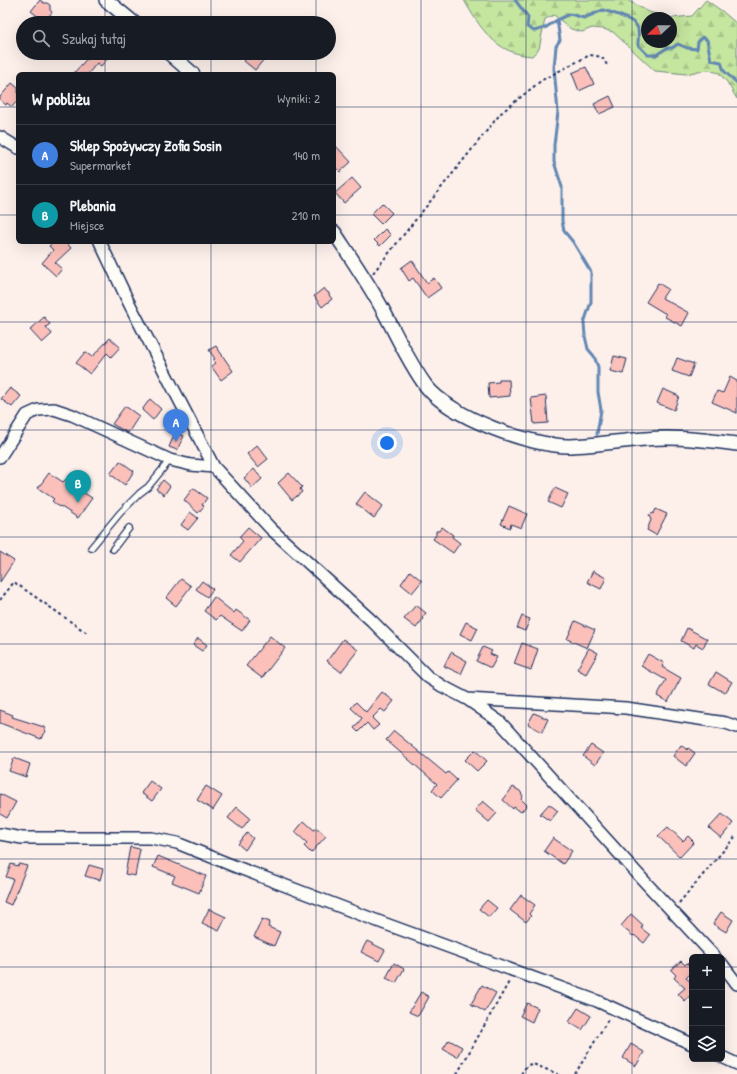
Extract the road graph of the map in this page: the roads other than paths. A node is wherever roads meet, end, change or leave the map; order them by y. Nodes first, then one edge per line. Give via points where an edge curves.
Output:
1 (106, 0) edge
2 (125, 16) edge
3 (177, 60) edge
4 (191, 72) edge
5 (0, 137) edge
6 (16, 147) edge
7 (336, 235) edge
8 (101, 244) edge
9 (737, 444) edge
10 (0, 457) edge
11 (170, 460) junction
12 (214, 467) junction
13 (129, 528) dead end
14 (91, 548) dead end
15 (113, 549) dead end
16 (467, 699) junction
17 (737, 727) edge
18 (0, 834) edge
19 (713, 954) edge
20 (725, 968) edge
21 (737, 984) edge
22 (689, 1043) edge
23 (725, 1058) edge
24 (737, 1064) edge

1 - 2 street
3 - 4 street
5 - 6 street
7 - 9 street via 425,385 442,402 465,416 513,435 553,445 570,446 667,438
8 - 12 street
10 - 11 street via 27,415 38,410 54,409
11 - 12 street
11 - 14 lane
12 - 16 street via 271,529 372,621 428,677
13 - 15 lane
16 - 17 street via 626,708 726,723
16 - 19 street via 500,722
18 - 22 street via 22,838 151,838 178,843 383,923 614,1008
20 - 21 street
23 - 24 street

